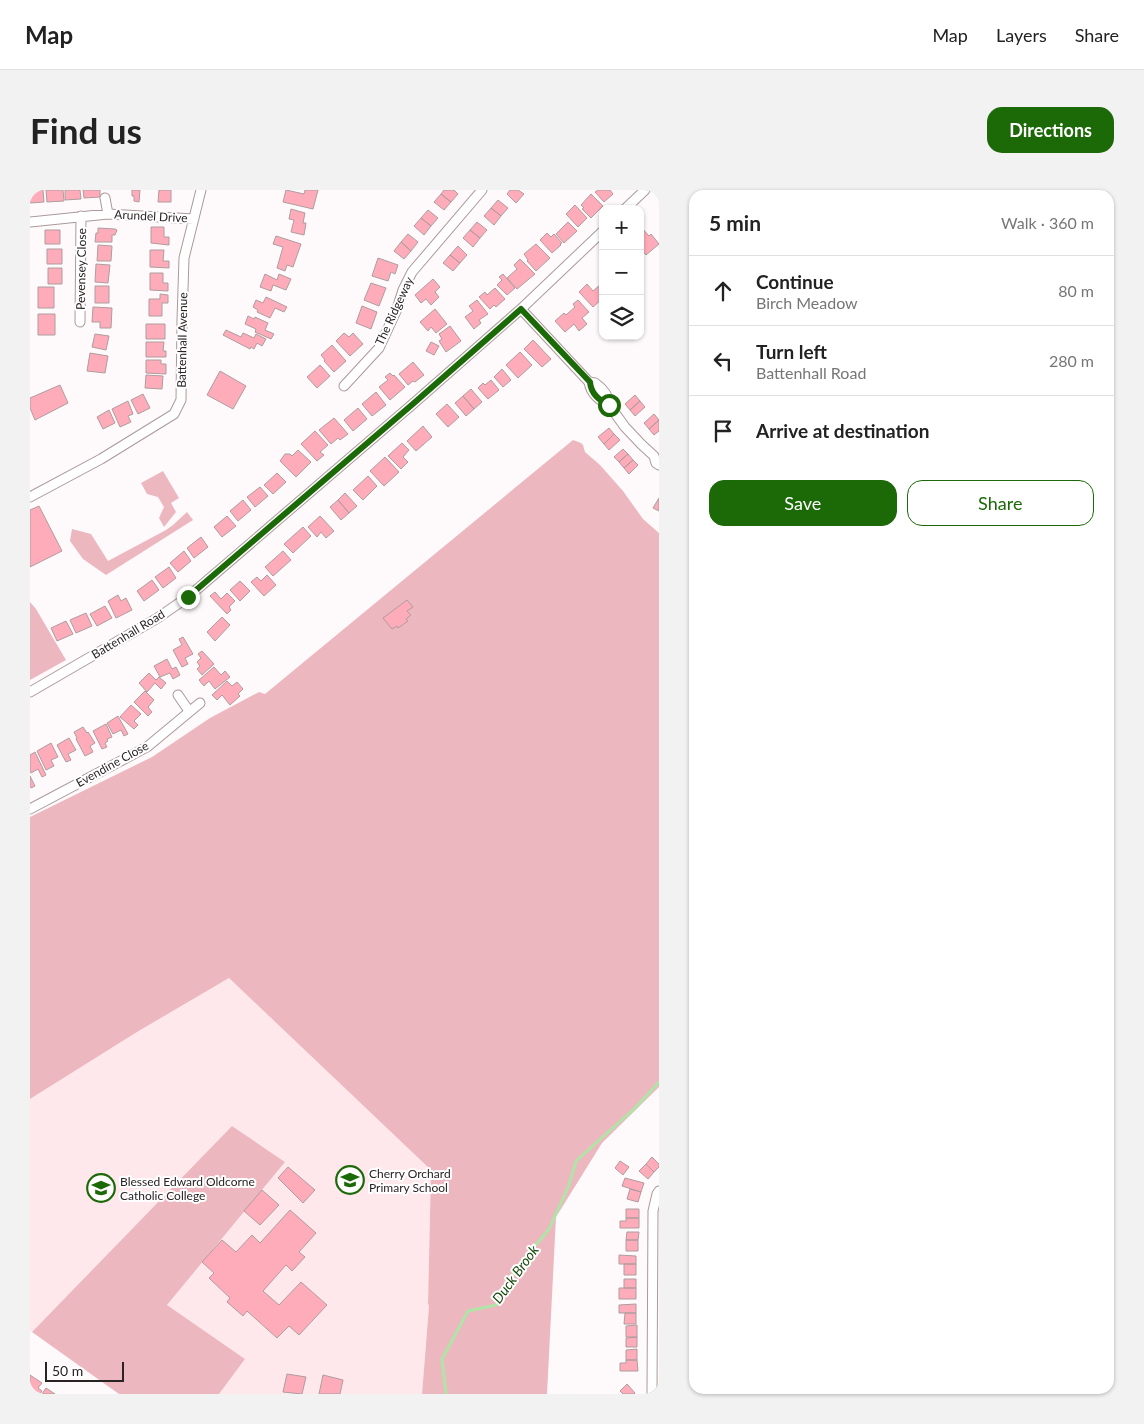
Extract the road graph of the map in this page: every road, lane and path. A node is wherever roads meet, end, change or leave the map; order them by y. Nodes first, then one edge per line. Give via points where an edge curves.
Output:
1 (201, 190) edge
2 (482, 190) edge
3 (641, 191) edge
4 (106, 198) dead end
5 (629, 205) edge
6 (108, 214) junction
7 (81, 216) junction
8 (194, 219) junction
9 (30, 222) edge
10 (599, 234) edge
11 (521, 309) junction
12 (80, 322) dead end
13 (344, 386) dead end
14 (656, 456) edge
15 (659, 465) edge
16 (30, 497) edge
17 (30, 692) edge
18 (178, 695) dead end
19 (200, 703) dead end
20 (189, 711) junction
21 (30, 809) edge
22 (659, 1191) edge
23 (652, 1394) edge

1 - 8 street, Battenhall Avenue
2 - 13 street, The Ridgeway via 412,272 379,348
3 - 5 street
4 - 6 street, Arundel Drive
6 - 7 street, Arundel Drive
6 - 8 street, Arundel Drive
7 - 9 street, Arundel Drive
7 - 12 street, Pevensey Close
8 - 16 street, Battenhall Avenue via 184,258 182,400 174,414 101,459
10 - 11 street, Battenhall Road
11 - 14 street via 590,382 601,388 625,427
11 - 17 street, Battenhall Road via 188,597
14 - 15 street
18 - 20 street
19 - 20 street, Evendine Close
20 - 21 street, Evendine Close via 147,747
22 - 23 street via 653,1211

